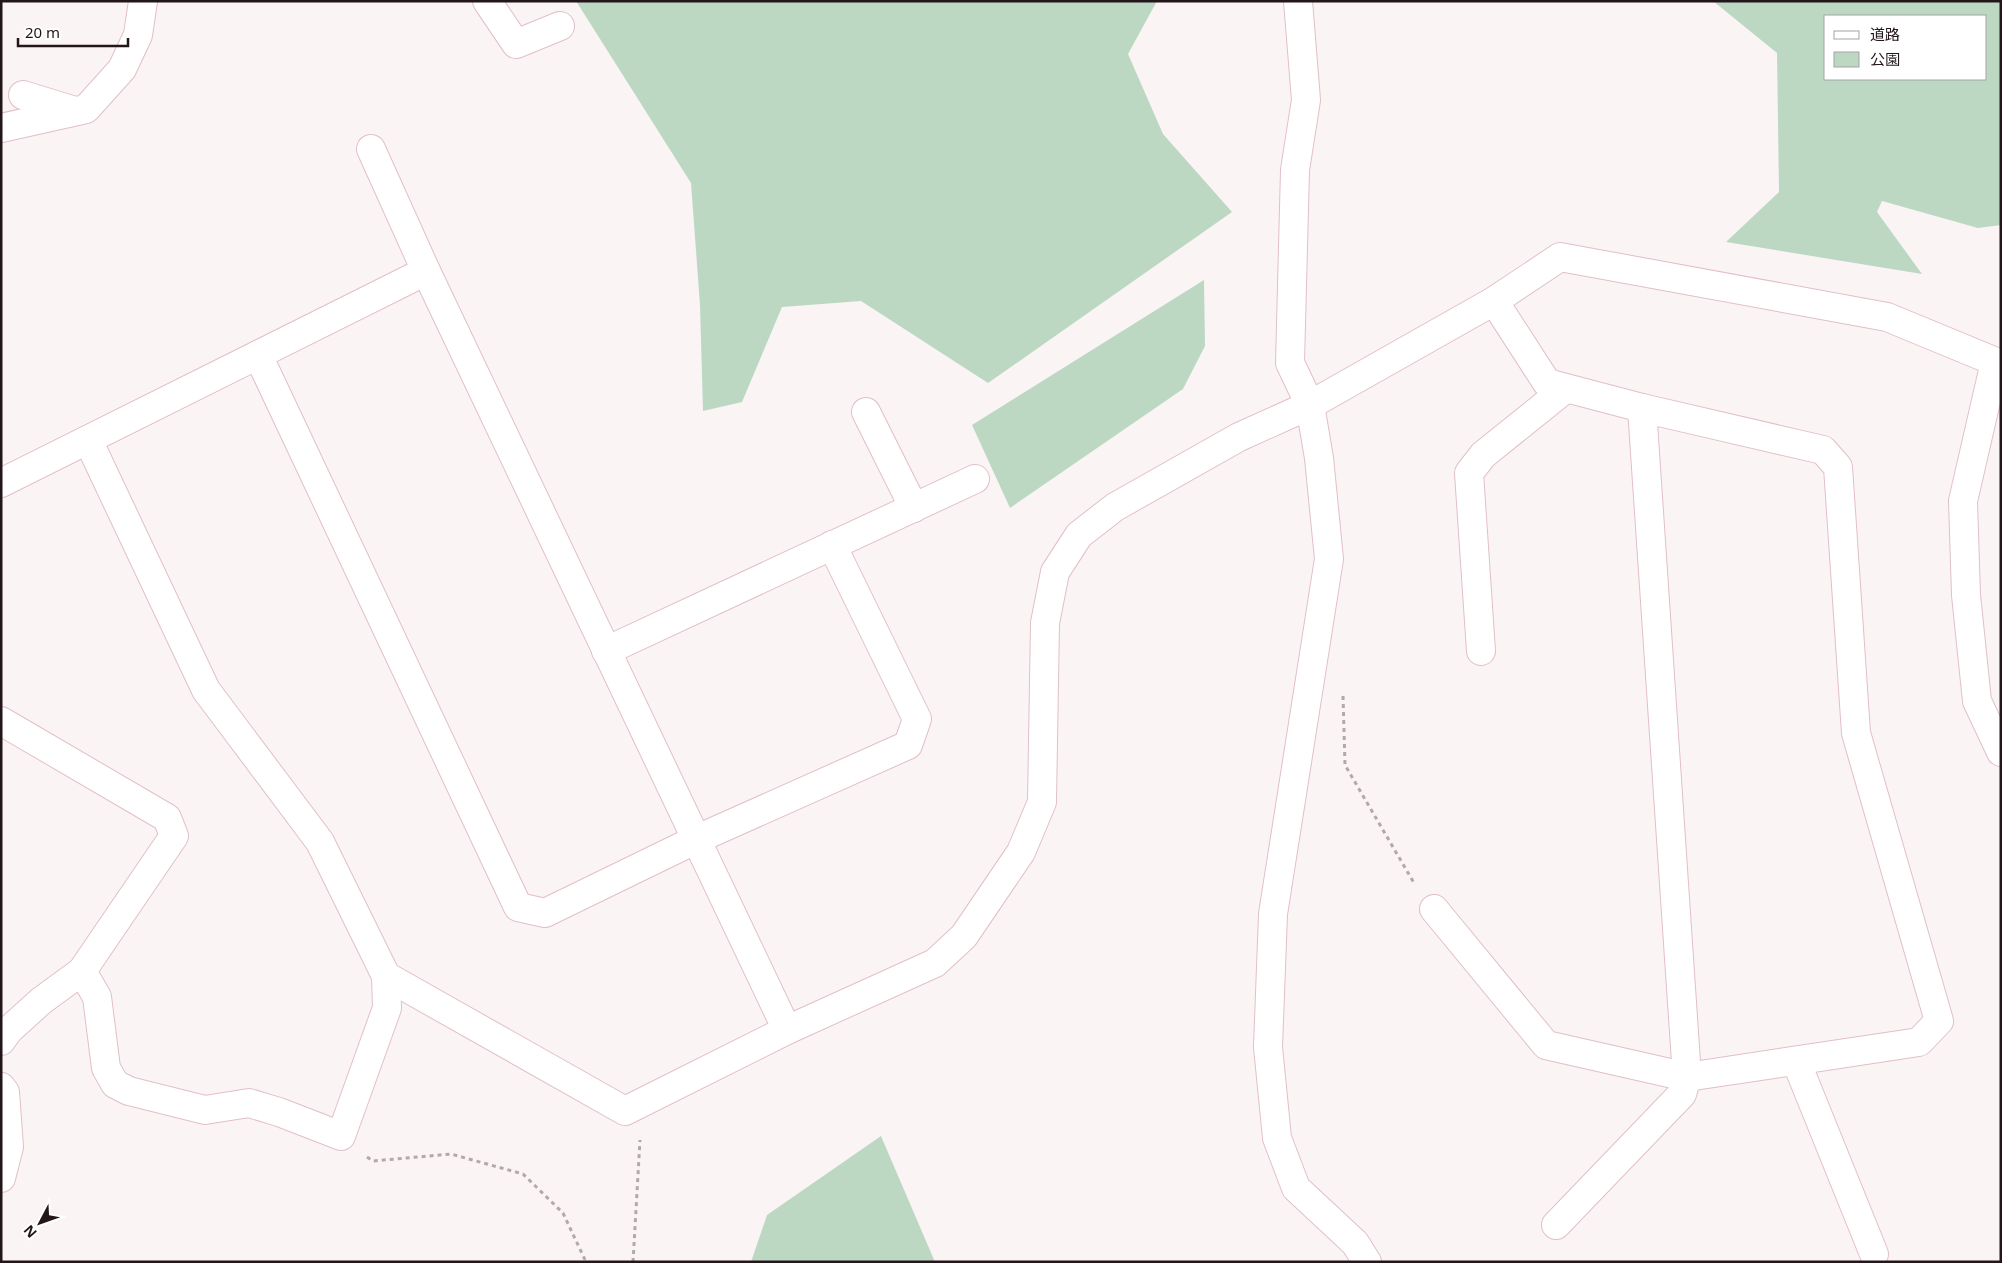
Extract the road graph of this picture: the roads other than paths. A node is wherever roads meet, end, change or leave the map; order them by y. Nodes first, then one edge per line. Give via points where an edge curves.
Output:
1 (143, 1) edge
2 (487, 1) edge
3 (1298, 1) edge
4 (560, 26) dead end
5 (23, 96) dead end
6 (76, 111) junction
7 (1, 128) edge
8 (371, 149) dead end
9 (426, 271) junction
10 (1494, 300) junction
11 (258, 354) junction
12 (1998, 363) edge
13 (1565, 389) junction
14 (1310, 405) junction
15 (1642, 408) junction
16 (866, 412) dead end
17 (88, 440) junction
18 (975, 479) dead end
19 (1, 483) edge
20 (914, 508) junction
21 (832, 545) junction
22 (606, 651) junction
23 (1481, 651) dead end
24 (1, 721) edge
25 (2001, 752) edge
26 (695, 840) junction
27 (1434, 909) road end
28 (82, 972) junction
29 (386, 976) junction
30 (787, 1030) junction
31 (1, 1041) edge
32 (1796, 1061) junction
33 (1687, 1077) junction
34 (1, 1087) edge
35 (1, 1178) edge
36 (1556, 1224) dead end
37 (1874, 1254) dead end
38 (1367, 1262) edge

1 - 6 street via 138,35 122,69 86,109
2 - 4 street via 516,44
3 - 14 street via 1306,100 1295,170 1290,363
5 - 6 street
6 - 7 street
8 - 9 street
9 - 11 street
9 - 22 street
10 - 12 street via 1560,257 1887,318
10 - 13 street via 1547,383
10 - 14 street
11 - 17 street
11 - 26 street via 518,907 545,913
12 - 25 street via 1962,500 1966,595 1977,701
13 - 15 street
13 - 23 street via 1483,455 1469,473
14 - 30 street via 1239,437 1115,506 1078,535 1055,572 1045,623 1042,802 1021,852 964,936 935,963
14 - 38 street via 1319,458 1328,559 1273,914 1268,1047 1276,1138 1296,1188 1355,1243
15 - 32 street via 1823,450 1838,467 1856,733 1940,1021 1919,1042
15 - 33 street
16 - 20 street
17 - 19 street
17 - 29 street via 206,690 320,842
18 - 20 street
20 - 21 street
21 - 22 street
21 - 26 street via 917,719 908,745
22 - 26 street
24 - 28 street via 167,818 174,836
26 - 30 street
27 - 33 street via 1546,1045
28 - 29 street via 97,997 106,1068 116,1084 129,1091 205,1110 249,1103 341,1136 387,1008
28 - 31 street via 41,1001
29 - 30 street via 625,1111
32 - 33 street
32 - 37 street
33 - 36 street via 1682,1094
34 - 35 street via 9,1147

